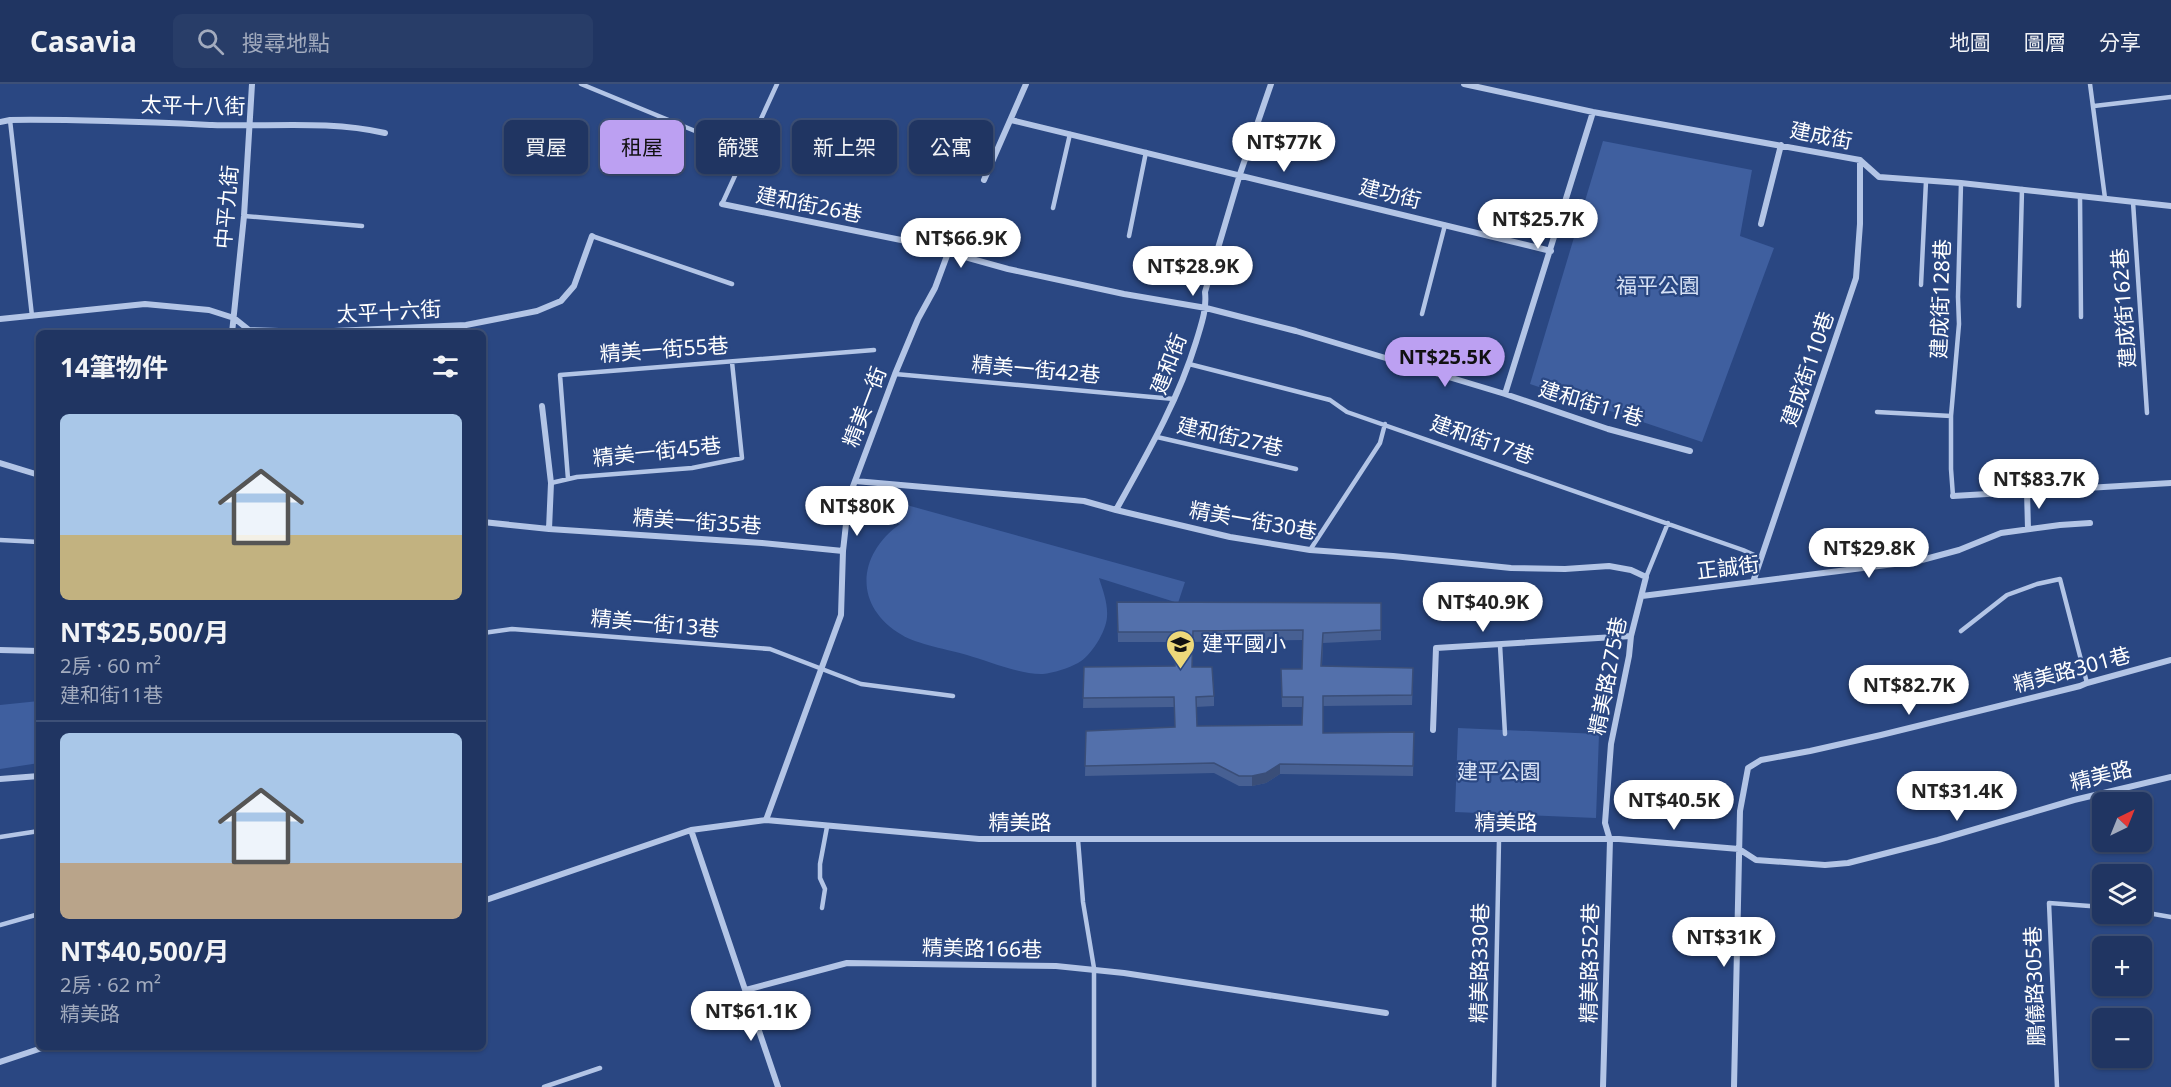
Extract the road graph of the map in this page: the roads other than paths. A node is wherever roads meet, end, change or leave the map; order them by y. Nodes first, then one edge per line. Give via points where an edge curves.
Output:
1 (252, 84) edge
2 (581, 84) edge
3 (777, 84) edge
4 (1026, 84) edge
5 (1270, 84) edge
6 (1464, 84) edge
7 (2090, 84) edge
8 (2171, 97) edge
9 (2094, 106) junction
10 (1593, 112) junction
11 (10, 120) junction
12 (761, 120) edge
13 (1011, 120) junction
14 (0, 122) edge
15 (250, 124) junction
16 (696, 131) edge
17 (386, 134) dead end
18 (1070, 134) junction
19 (1781, 145) junction
20 (1146, 152) junction
21 (1860, 160) junction
22 (736, 174) edge
23 (1240, 174) junction
24 (984, 180) dead end
25 (1926, 181) junction
26 (1961, 183) junction
27 (2022, 189) junction
28 (2080, 196) junction
29 (2105, 198) junction
30 (2133, 202) junction
31 (722, 204) joint
32 (2171, 206) edge
33 (1053, 208) dead end
34 (244, 216) junction
35 (1761, 224) dead end
36 (1445, 225) junction
37 (362, 226) dead end
38 (592, 236) joint
39 (1129, 236) dead end
40 (1551, 251) junction
41 (948, 253) junction
42 (732, 285) dead end
43 (1921, 285) dead end
44 (2019, 306) dead end
45 (1206, 308) junction
46 (1422, 314) dead end
47 (32, 316) junction
48 (2081, 317) dead end
49 (234, 318) junction
50 (0, 319) edge
51 (232, 330) edge
52 (249, 330) edge
53 (356, 330) edge
54 (874, 350) dead end
55 (732, 362) junction
56 (1189, 364) junction
57 (895, 374) junction
58 (1505, 394) junction
59 (1173, 399) junction
60 (542, 406) dead end
61 (1876, 412) dead end
62 (2147, 413) dead end
63 (1951, 416) junction
64 (1385, 424) junction
65 (1157, 437) junction
66 (1690, 451) dead end
67 (0, 463) edge
68 (1296, 469) dead end
69 (36, 474) edge
70 (568, 479) junction
71 (855, 481) junction
72 (550, 483) junction
73 (2171, 483) edge
74 (2026, 491) junction
75 (1953, 496) joint
76 (1116, 510) junction
77 (486, 522) edge
78 (1668, 523) junction
79 (2090, 523) dead end
80 (549, 529) junction
81 (2028, 529) junction
82 (0, 540) edge
83 (36, 542) edge
84 (1310, 550) junction
85 (843, 551) junction
86 (1761, 558) junction
87 (1646, 577) junction
88 (1753, 582) junction
89 (1642, 596) junction
90 (1960, 631) dead end
91 (486, 633) edge
92 (1631, 636) junction
93 (1500, 645) junction
94 (0, 650) edge
95 (36, 651) edge
96 (2171, 660) edge
97 (821, 667) junction
98 (2087, 683) junction
99 (953, 696) dead end
100 (1433, 730) dead end
101 (1505, 734) dead end
102 (36, 776) edge
103 (2171, 777) edge
104 (0, 779) edge
105 (766, 820) junction
106 (827, 826) junction
107 (691, 830) junction
108 (36, 831) edge
109 (0, 837) edge
110 (1078, 840) junction
111 (1499, 840) junction
112 (1610, 840) junction
113 (1739, 849) junction
114 (486, 900) edge
115 (2092, 905) edge
116 (822, 908) dead end
117 (2152, 913) edge
118 (36, 915) edge
119 (2171, 916) edge
120 (0, 925) edge
121 (1094, 968) junction
122 (746, 990) junction
123 (1386, 1014) dead end
124 (36, 1050) edge
125 (0, 1062) edge
126 (600, 1068) dead end
127 (544, 1087) edge
128 (778, 1087) edge
129 (1094, 1087) edge
130 (1494, 1087) edge
131 (1604, 1087) edge
132 (1734, 1087) edge
133 (2057, 1087) edge

1 - 15 street, 中平九街
2 - 16 lane
3 - 12 lane
4 - 13 street
5 - 23 street, 建和街
6 - 10 street, 建成街
7 - 9 lane
8 - 9 lane
9 - 29 lane
10 - 19 street, 建成街
10 - 40 street
11 - 14 street, 太平十八街
11 - 15 street, 太平十八街
11 - 47 lane
13 - 18 street, 建功街
13 - 24 street
15 - 17 street, 太平十八街 via 311,124
15 - 34 street, 中平九街
18 - 20 street, 建功街
18 - 33 lane
19 - 21 street, 建成街
19 - 35 street
20 - 23 street, 建功街
20 - 39 lane
21 - 25 street, 建成街 via 1879,177
21 - 86 street, 建成街110巷 via 1856,278
22 - 31 lane
23 - 36 street, 建功街
23 - 45 street, 建和街 via 1205,292
25 - 26 street, 建成街
25 - 43 lane
26 - 27 street, 建成街
26 - 63 lane, 建成街128巷 via 1959,324
27 - 28 street, 建成街
27 - 44 lane
28 - 29 street, 建成街
28 - 48 lane
29 - 30 street, 建成街
30 - 32 street, 建成街
30 - 62 lane, 建成街162巷
31 - 41 street, 建和街26巷
34 - 37 lane
34 - 49 street, 中平九街
36 - 40 street, 建功街
36 - 46 lane
38 - 42 lane, 太平十六街
38 - 53 street, 太平十六街 via 574,286 561,301 537,311 466,325
40 - 58 street
41 - 45 street, 建和街26巷 via 1124,294
41 - 57 street, 精美一街
45 - 56 street, 建和街
45 - 58 street, 建和街11巷
47 - 49 street, 太平十六街 via 145,304 209,310
47 - 50 street, 太平十六街
49 - 51 street, 中平九街
49 - 52 street, 太平十六街
54 - 55 lane, 精美一街55巷
55 - 70 lane, 精美一街45巷 via 742,458 692,468
55 - 70 lane, 精美一街55巷 via 560,375
56 - 59 street, 建和街
56 - 64 lane, 建和街17巷 via 1330,400 1347,412
57 - 59 lane, 精美一街42巷
57 - 71 street, 精美一街
58 - 66 street, 建和街11巷 via 1608,429
59 - 65 street, 建和街
60 - 72 street
61 - 63 lane
63 - 75 lane, 建成街128巷
64 - 78 lane, 建和街17巷
64 - 84 lane via 1380,443
65 - 68 lane, 建和街27巷
65 - 76 street, 建和街
67 - 69 street
70 - 72 lane, 精美一街45巷
71 - 76 street, 精美一街30巷 via 1084,501
71 - 85 street, 精美一街 via 849,497
72 - 80 street
73 - 74 street
74 - 75 street
74 - 81 street
76 - 84 street, 精美一街30巷 via 1230,537
77 - 80 street, 精美一街35巷
78 - 86 lane, 建和街17巷
78 - 87 lane, 精美路275巷
79 - 81 street, 正誠街
80 - 85 street, 精美一街35巷
81 - 88 street, 正誠街 via 2001,533 1918,561
82 - 83 lane
84 - 87 street, 精美一街30巷 via 1511,568 1609,566
85 - 97 street, 精美一街 via 841,615
86 - 88 street, 建成街110巷
87 - 89 street, 精美路275巷
88 - 89 street, 正誠街
89 - 92 street, 精美路275巷
90 - 98 lane via 2007,595 2060,579
91 - 97 lane, 精美一街13巷 via 512,629 770,649
92 - 93 street
92 - 112 street, 精美路275巷 via 1611,744 1605,823
93 - 100 street via 1436,648
93 - 101 lane
94 - 95 street
96 - 98 street, 精美路301巷
97 - 99 lane, 精美一街13巷 via 861,684
97 - 105 street, 精美一街
98 - 113 street, 精美路301巷 via 1892,733 1761,760 1748,768 1740,811
102 - 104 street
103 - 113 street, 精美路 via 1848,863 1756,860
105 - 106 street, 精美路
105 - 107 street, 精美路
106 - 110 street, 精美路 via 979,839
106 - 116 lane via 820,864 825,890
107 - 114 street, 精美路
107 - 122 street
108 - 109 lane
110 - 111 street, 精美路
110 - 121 lane
111 - 112 street, 精美路
111 - 130 lane, 精美路330巷
112 - 113 street, 精美路
112 - 131 street, 精美路352巷
113 - 132 street
115 - 133 lane, 鵬儀路305巷 via 2049,903
117 - 119 lane
118 - 120 lane
121 - 122 street, 精美路166巷 via 847,963
121 - 123 street, 精美路166巷
121 - 129 lane
122 - 128 street
124 - 125 street
126 - 127 lane

